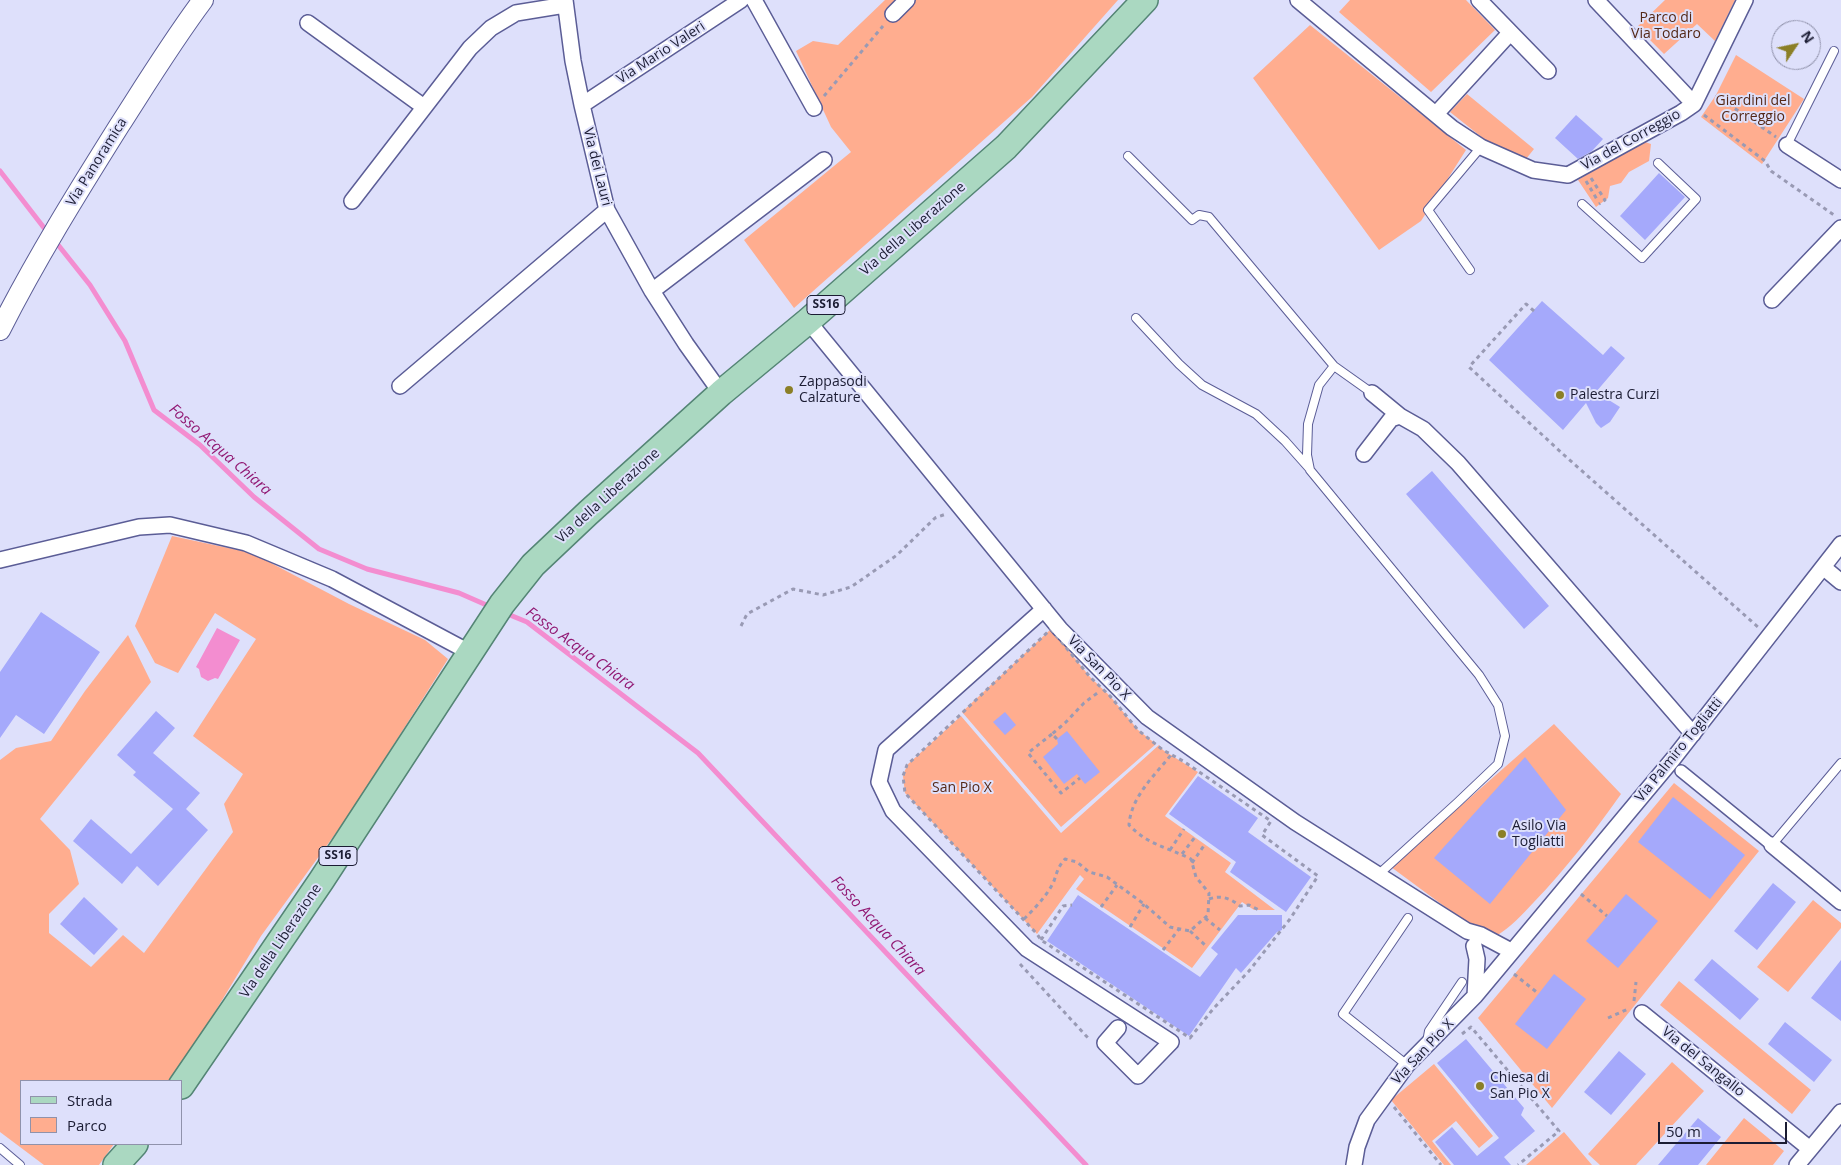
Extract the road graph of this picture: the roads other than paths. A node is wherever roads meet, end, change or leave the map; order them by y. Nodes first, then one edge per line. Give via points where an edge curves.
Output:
1 (203, 0) edge
2 (741, 0) edge
3 (754, 0) edge
4 (907, 0) edge
5 (1145, 0) edge
6 (1298, 0) edge
7 (1479, 0) edge
8 (1596, 0) edge
9 (1745, 0) edge
10 (565, 2) edge
11 (893, 14) road end
12 (308, 23) dead end
13 (1510, 33) junction
14 (1834, 51) dead end
15 (1548, 71) dead end
16 (582, 105) junction
17 (424, 106) junction
18 (1701, 106) junction
19 (814, 108) road end
20 (1436, 114) junction
21 (1787, 145) joint
22 (1480, 147) junction
23 (1128, 156) dead end
24 (824, 160) dead end
25 (1658, 163) dead end
26 (1841, 180) edge
27 (352, 201) dead end
28 (1582, 204) dead end
29 (607, 210) junction
30 (1841, 228) edge
31 (1470, 270) dead end
32 (652, 291) junction
33 (1772, 300) dead end
34 (1136, 318) dead end
35 (808, 321) junction
36 (0, 330) edge
37 (1334, 366) junction
38 (400, 386) dead end
39 (1372, 393) joint
40 (721, 394) junction
41 (1400, 416) junction
42 (1364, 454) dead end
43 (1310, 470) junction
44 (1841, 544) edge
45 (0, 560) edge
46 (1823, 567) junction
47 (1841, 582) edge
48 (1044, 608) junction
49 (469, 652) junction
50 (1693, 734) junction
51 (1841, 762) edge
52 (1681, 771) dead end
53 (1772, 845) junction
54 (1379, 874) junction
55 (1841, 902) edge
56 (1408, 918) dead end
57 (1467, 931) junction
58 (1474, 946) junction
59 (1511, 951) junction
60 (1504, 969) junction
61 (1462, 982) dead end
62 (1475, 996) junction
63 (1638, 1010) road end
64 (1118, 1028) dead end
65 (1427, 1045) junction
66 (1407, 1066) junction
67 (182, 1085) edge
68 (1841, 1112) edge
69 (134, 1145) edge
70 (0, 1148) edge
71 (1810, 1149) junction
72 (20, 1165) edge
73 (116, 1165) edge
74 (1354, 1165) edge
75 (1797, 1165) edge

1 - 36 street, Via Panoramica via 179,32 74,198 30,270
2 - 16 street, Via Mario Valeri
3 - 19 street
4 - 11 street
5 - 35 main road, Via della Liberazione / SS16 via 1006,147
6 - 20 street, Via del Correggio
7 - 13 street
8 - 18 street
9 - 18 street, Via del Correggio
10 - 16 street, Via dei Lauri
10 - 17 street via 516,13 491,28 470,48
12 - 17 street
13 - 15 street
13 - 20 street
14 - 21 lane
16 - 29 street, Via dei Lauri
17 - 27 street
18 - 22 street, Via del Correggio via 1568,174 1533,170
20 - 22 street, Via del Correggio
21 - 26 street
22 - 31 lane via 1428,210
23 - 37 lane via 1192,220 1199,215 1209,218
24 - 32 street
25 - 28 lane via 1696,199 1642,258
29 - 32 street, Via dei Lauri
29 - 38 street
30 - 33 street
32 - 40 street, Via dei Lauri
34 - 43 lane via 1202,385 1256,414
35 - 40 main road, Via della Liberazione / SS16
35 - 48 street, Via San Pio X
37 - 39 lane
37 - 43 lane via 1319,385 1308,424
39 - 41 street
40 - 49 main road, Via della Liberazione / SS16 via 533,565
41 - 42 street via 1391,419
41 - 50 street via 1424,429 1458,463
43 - 54 lane via 1479,675 1498,705 1505,736 1498,764
44 - 46 street, Via Palmiro Togliatti
45 - 49 street via 139,527 170,525 246,543 332,579
46 - 47 street
46 - 50 street, Via Palmiro Togliatti
48 - 54 street, Via San Pio X via 1147,717 1295,822
48 - 64 street via 886,750 879,782 893,810 1026,949 1171,1042 1138,1076 1105,1043
49 - 67 main road, Via della Liberazione / SS16 via 321,881
50 - 59 street, Via Palmiro Togliatti
51 - 53 lane
52 - 53 street
53 - 55 street
54 - 57 street, Via San Pio X
56 - 66 lane via 1343,1014
57 - 58 street
57 - 59 street, Via San Pio X
58 - 60 street
58 - 62 street
59 - 60 street, Via San Pio X
60 - 62 street, Via San Pio X
61 - 65 lane via 1429,1031
62 - 65 street, Via San Pio X
63 - 71 street, Via del Sangallo
65 - 66 street, Via San Pio X
66 - 74 street, Via San Pio X via 1368,1120
68 - 71 street
69 - 73 main road
70 - 72 lane
71 - 75 street

